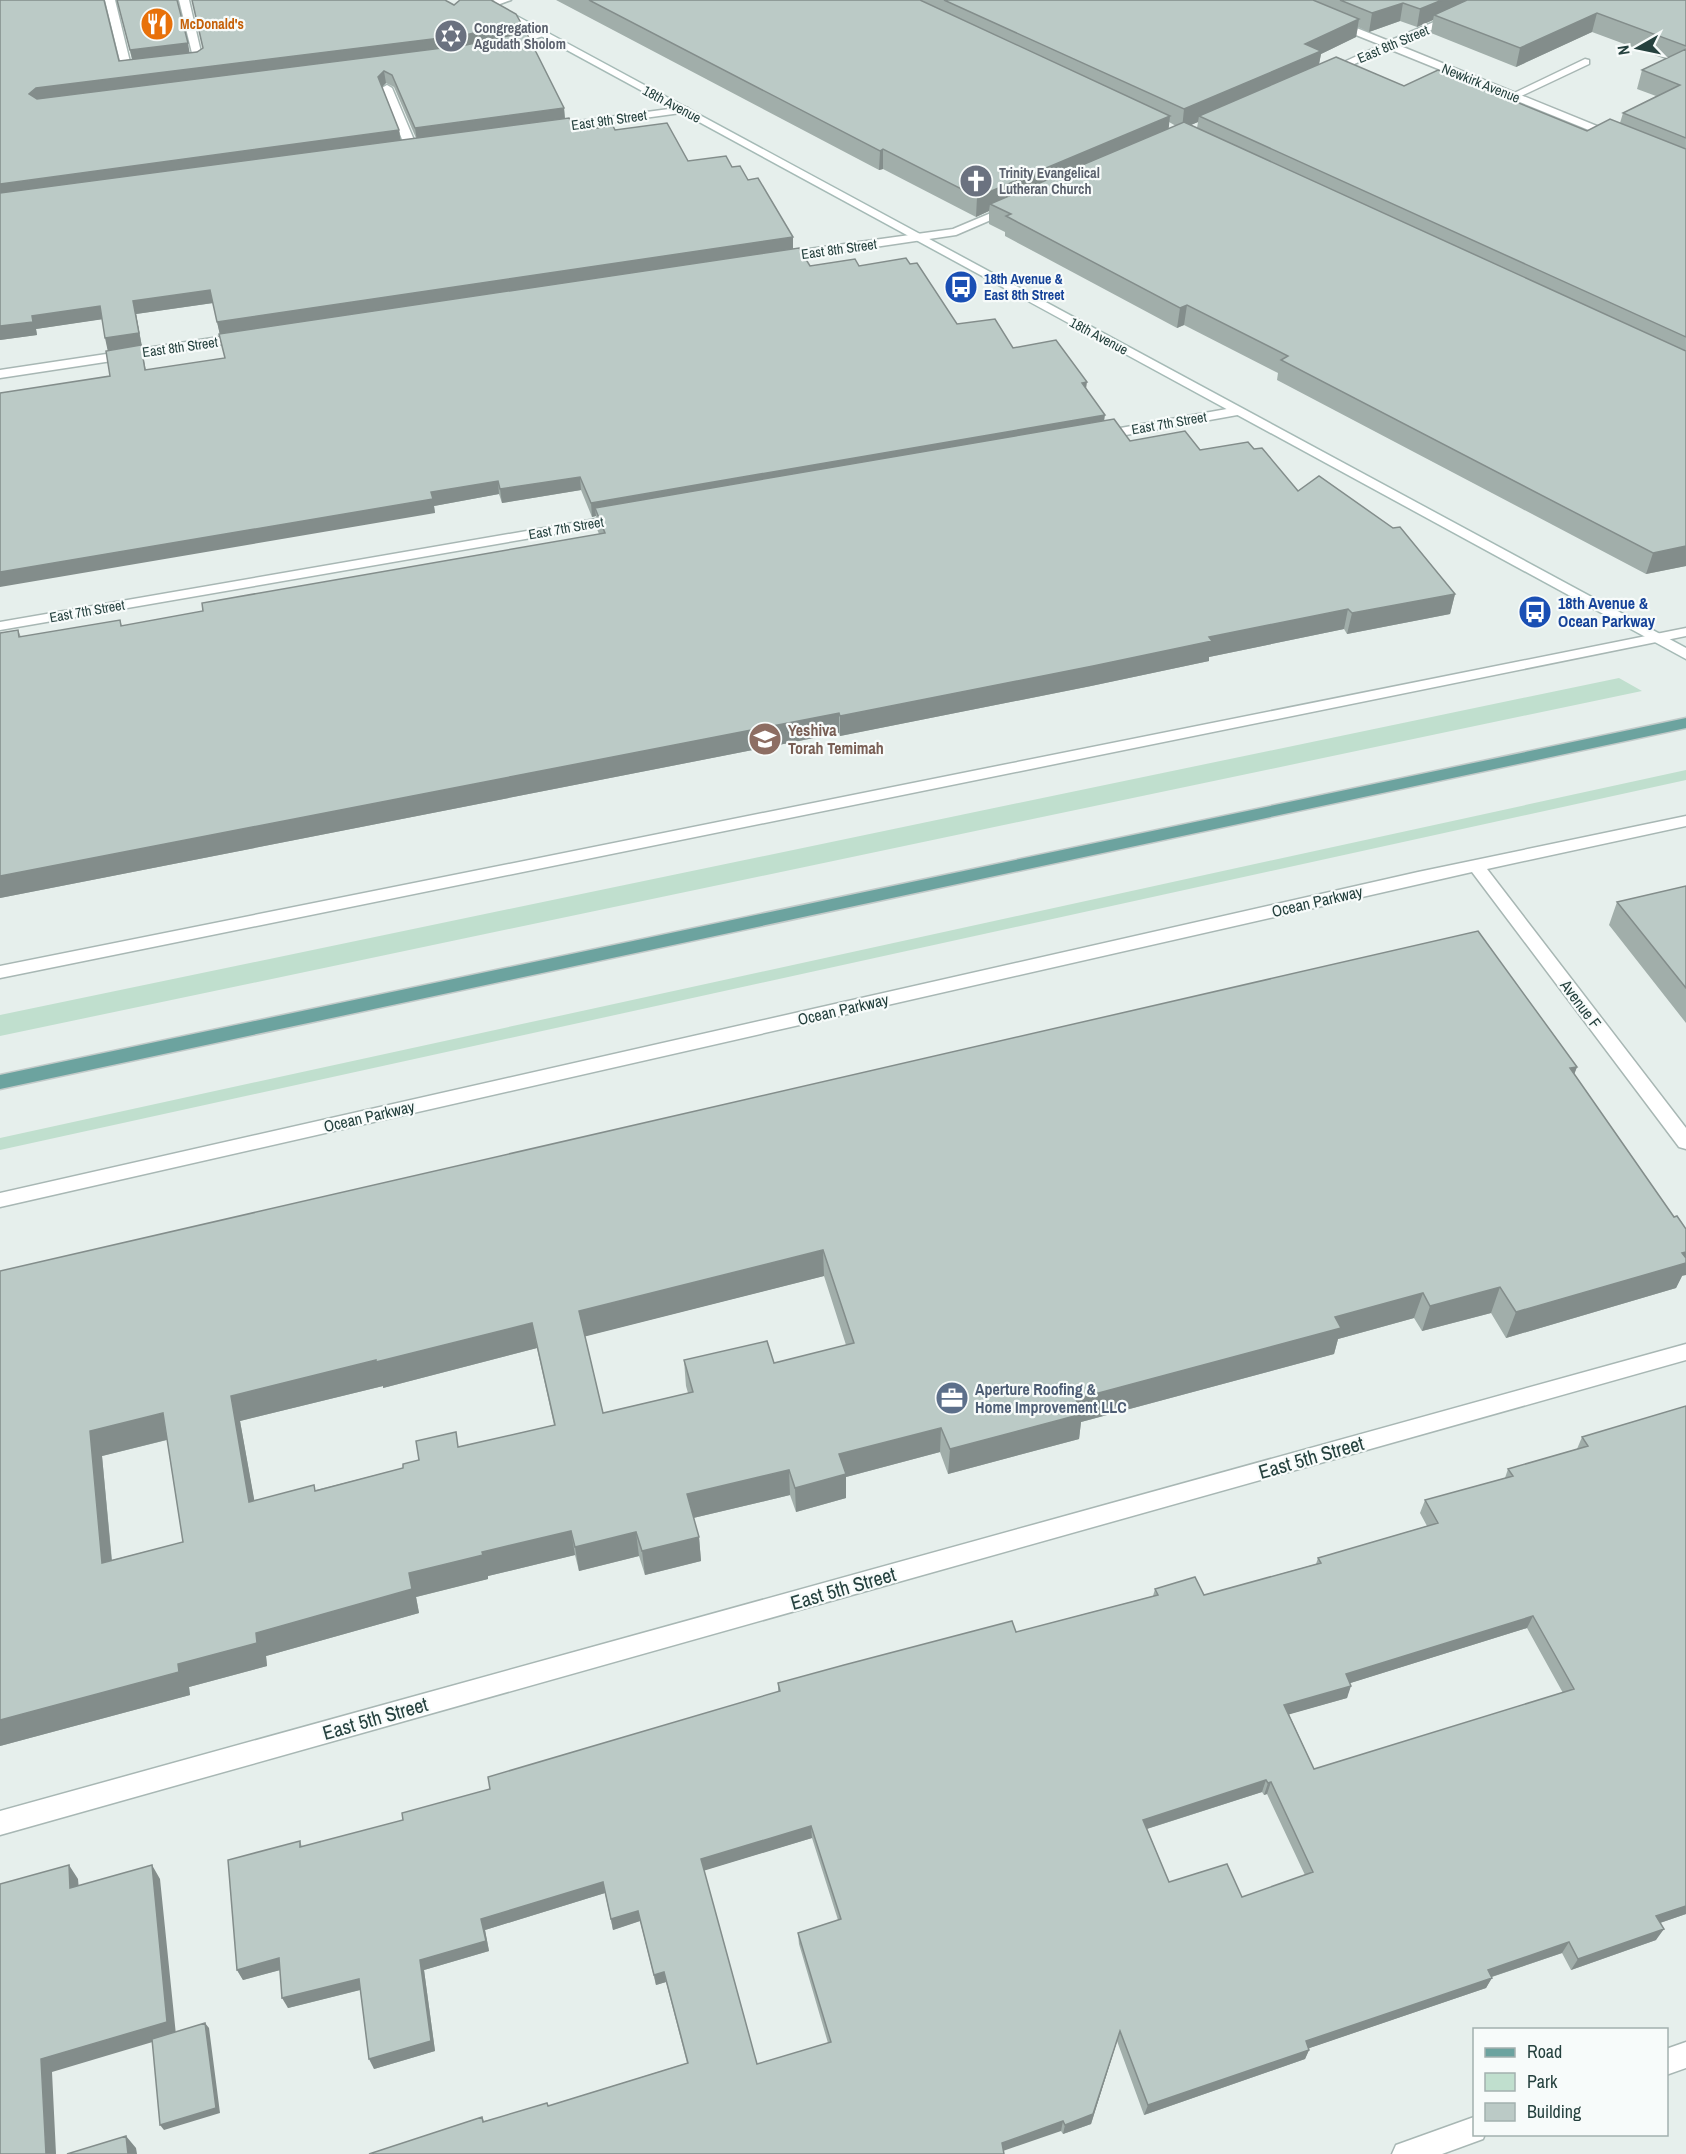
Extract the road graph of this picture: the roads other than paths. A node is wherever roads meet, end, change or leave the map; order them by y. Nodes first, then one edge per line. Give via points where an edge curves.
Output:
1 (110, 0) edge
2 (184, 0) edge
3 (506, 0) edge
4 (1494, 0) edge
5 (485, 3) edge
6 (1328, 21) edge
7 (542, 33) junction
8 (1389, 45) junction
9 (490, 48) edge
10 (1585, 62) dead end
11 (168, 64) edge
12 (148, 67) edge
13 (1316, 76) edge
14 (387, 88) edge
15 (1513, 96) junction
16 (684, 110) junction
17 (539, 129) edge
18 (1621, 140) edge
19 (411, 147) edge
20 (1022, 203) edge
21 (915, 237) junction
22 (768, 259) edge
23 (260, 335) edge
24 (0, 374) edge
25 (1238, 411) junction
26 (1081, 439) edge
27 (634, 516) edge
28 (0, 626) edge
29 (1686, 632) edge
30 (1656, 638) junction
31 (1686, 654) edge
32 (1686, 723) edge
33 (1686, 821) edge
34 (1476, 866) junction
35 (0, 972) edge
36 (0, 1082) edge
37 (1686, 1142) edge
38 (0, 1200) edge
39 (1686, 1352) edge
40 (0, 1823) edge
41 (1686, 2055) edge
42 (1668, 2061) edge
43 (1473, 2130) edge
44 (1405, 2154) edge

1 - 12 street via 127,69
2 - 11 street via 199,59
3 - 5 street
4 - 8 street, East 8th Street
5 - 7 street, 18th Avenue
6 - 8 street, Newkirk Avenue
7 - 9 street
7 - 16 street, 18th Avenue
8 - 13 street, East 8th Street
8 - 15 street, Newkirk Avenue
10 - 15 street
14 - 19 street
15 - 18 street, Newkirk Avenue
16 - 17 street, East 9th Street
16 - 21 street, 18th Avenue
20 - 21 street, East 8th Street via 956,232
21 - 22 street, East 8th Street
21 - 25 street, 18th Avenue
23 - 24 street, East 8th Street
25 - 26 street, East 7th Street
25 - 30 street, 18th Avenue
27 - 28 street, East 7th Street
29 - 30 street
30 - 31 street, 18th Avenue
30 - 35 street
32 - 36 main road
33 - 34 street, Ocean Parkway
34 - 37 street, Avenue F
34 - 38 street, Ocean Parkway
39 - 40 street, East 5th Street
41 - 42 street
43 - 44 street

